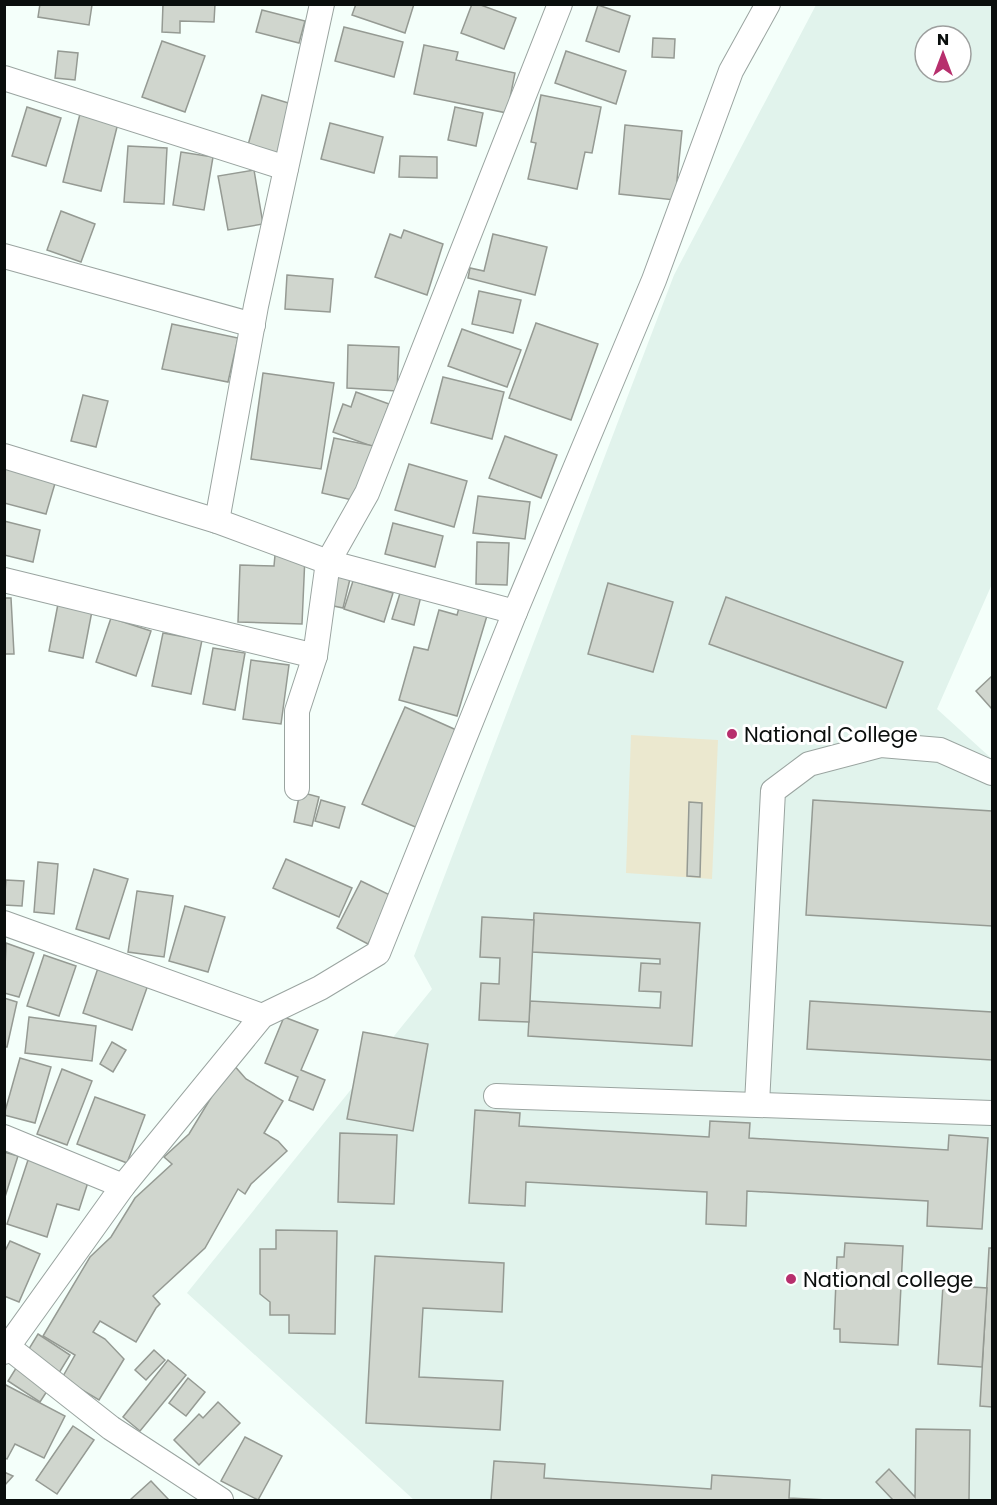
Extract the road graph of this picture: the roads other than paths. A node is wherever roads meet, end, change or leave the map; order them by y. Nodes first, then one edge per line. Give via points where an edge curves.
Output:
1 (322, 4) edge
2 (560, 4) edge
3 (768, 4) edge
4 (4, 78) edge
5 (286, 168) junction
6 (4, 256) edge
7 (253, 325) junction
8 (4, 456) edge
9 (218, 521) junction
10 (328, 562) junction
11 (4, 580) edge
12 (515, 612) junction
13 (315, 656) junction
14 (993, 774) edge
15 (297, 788) dead end
16 (4, 923) edge
17 (262, 1016) junction
18 (496, 1096) dead end
19 (757, 1104) junction
20 (993, 1113) edge
21 (4, 1137) edge
22 (123, 1186) junction
23 (14, 1319) edge
24 (6, 1350) edge
25 (221, 1500) edge

1 - 5 street
2 - 10 street via 367,493
3 - 12 street via 731,71 654,280
4 - 5 street
5 - 7 street
6 - 7 street
7 - 9 street
8 - 9 street
9 - 10 street
10 - 12 street
10 - 13 street
11 - 13 street
12 - 17 street via 378,953 320,988
13 - 15 street via 297,711
14 - 19 street via 940,750 881,745 809,764 772,791
16 - 17 street
17 - 22 street
18 - 19 street
19 - 20 street
21 - 22 street
22 - 23 street
23 - 24 street
24 - 25 street via 111,1428

